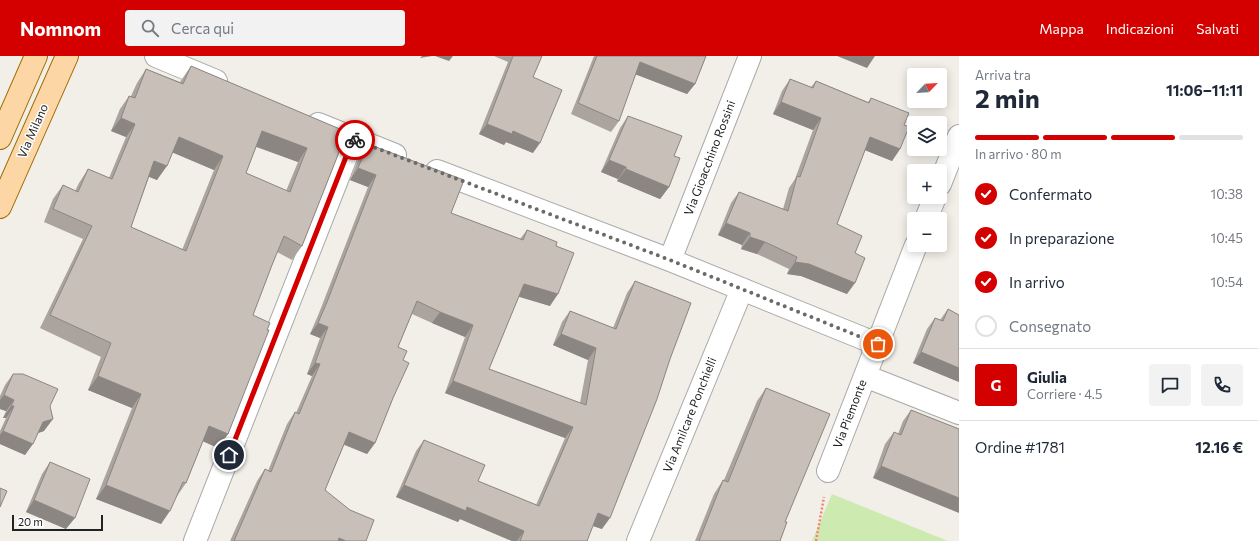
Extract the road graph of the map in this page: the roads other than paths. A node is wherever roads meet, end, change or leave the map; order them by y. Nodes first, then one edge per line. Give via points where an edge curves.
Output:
1 (36, 56) edge
2 (66, 56) edge
3 (156, 56) edge
4 (750, 56) edge
5 (236, 90) edge
6 (302, 117) edge
7 (959, 136) edge
8 (0, 138) edge
9 (353, 139) junction
10 (947, 166) edge
11 (0, 207) edge
12 (913, 252) edge
13 (670, 260) junction
14 (742, 289) junction
15 (878, 344) junction
16 (865, 376) junction
17 (959, 413) edge
18 (828, 471) road end
19 (195, 541) edge
20 (638, 541) edge

1 - 8 main road
2 - 11 main road, Via Milano
3 - 5 street
4 - 13 street, Via Gioacchino Rossini
6 - 9 street
7 - 10 street
9 - 13 street
9 - 19 street
12 - 15 street, Via Piemonte
13 - 14 street
14 - 15 street
14 - 20 street, Via Amilcare Ponchielli
15 - 16 street, Via Piemonte
16 - 17 street
16 - 18 street, Via Piemonte

